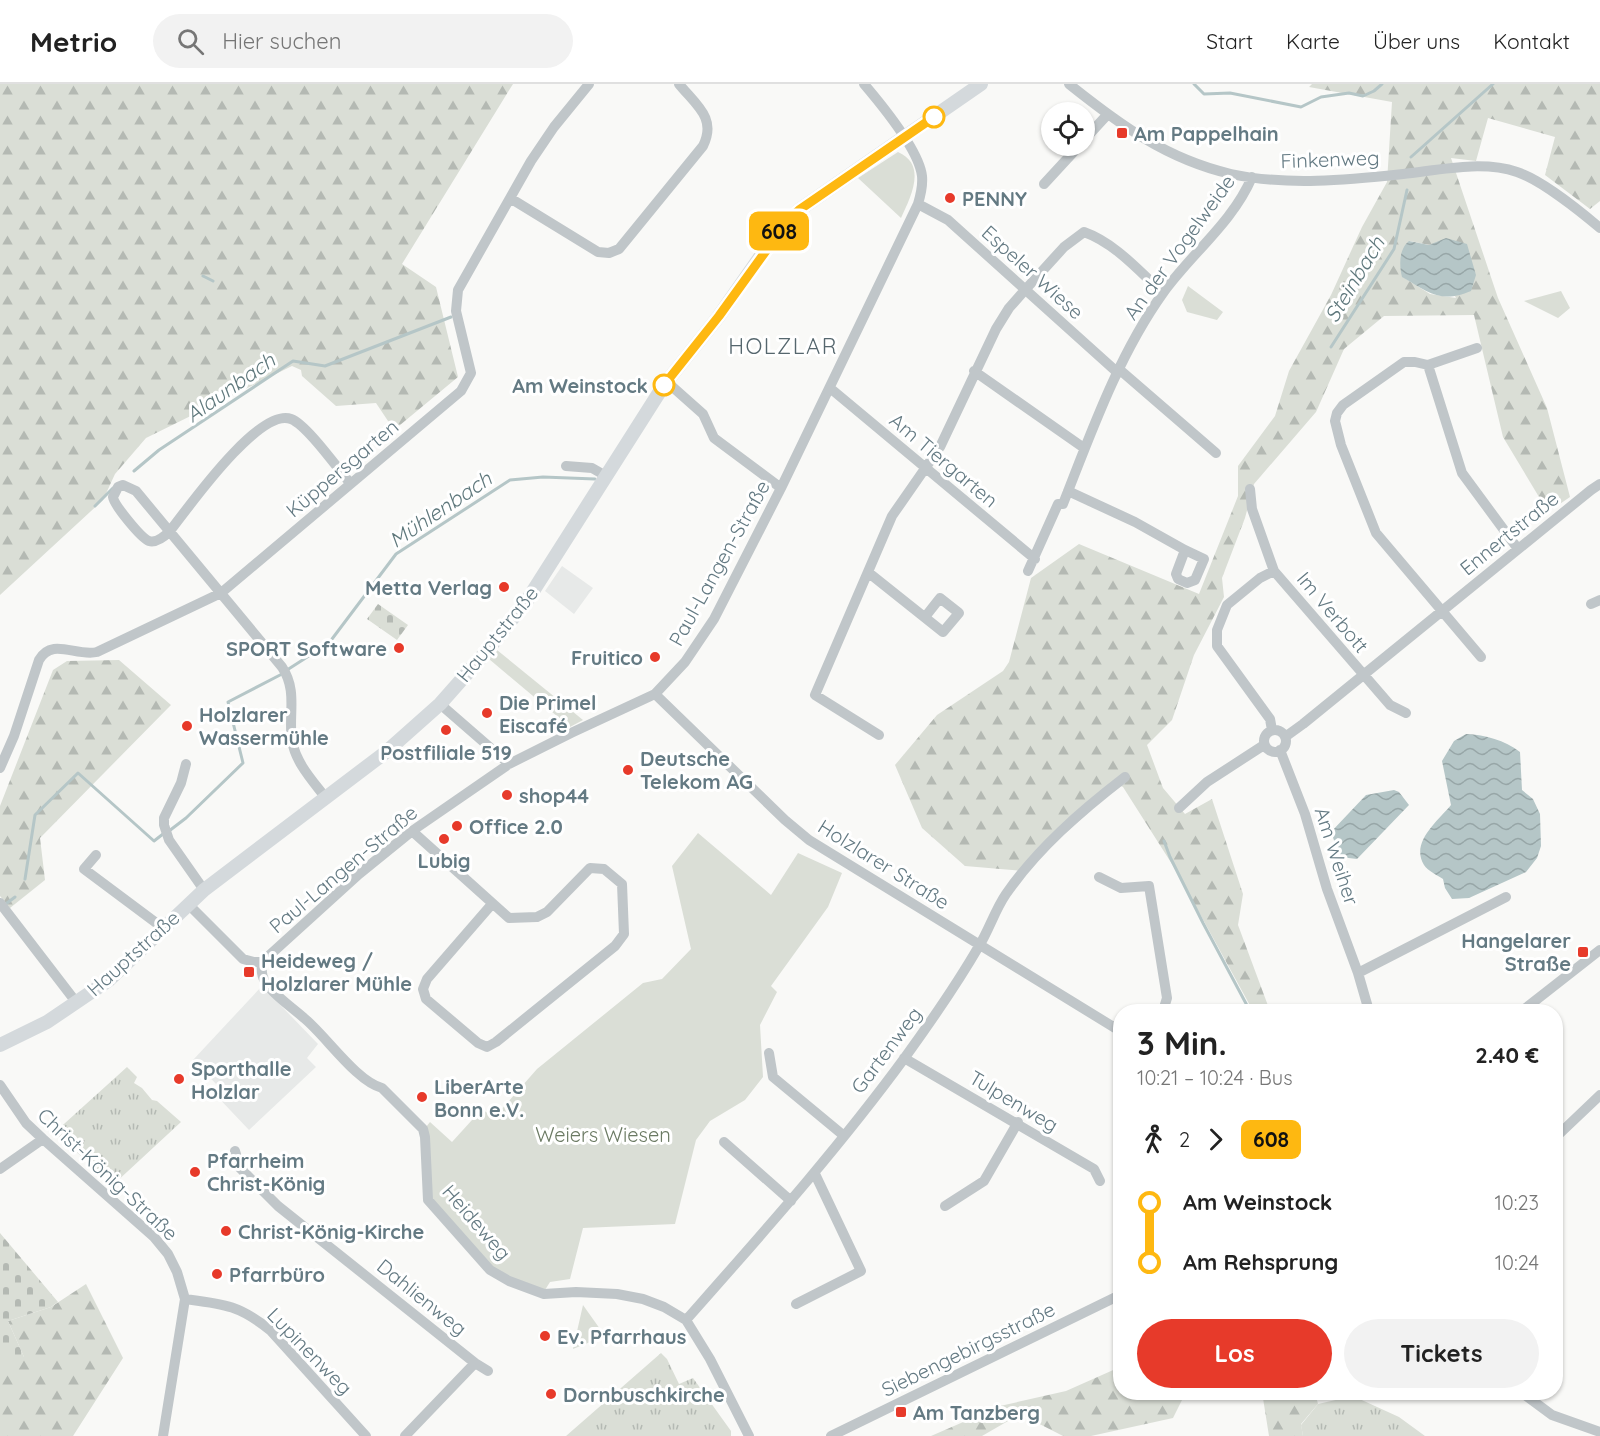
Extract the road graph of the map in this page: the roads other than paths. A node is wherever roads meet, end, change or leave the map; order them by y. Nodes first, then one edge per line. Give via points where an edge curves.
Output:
1 (589, 84) edge
2 (679, 84) edge
3 (864, 84) edge
4 (981, 84) edge
5 (1069, 84) edge
6 (1107, 115) junction
7 (1095, 128) edge
8 (905, 138) junction
9 (1070, 156) edge
10 (1252, 177) junction
11 (1044, 184) dead end
12 (510, 198) junction
13 (918, 204) junction
14 (1600, 228) edge
15 (1025, 290) junction
16 (1163, 293) junction
17 (1478, 348) dead end
18 (1428, 365) junction
19 (974, 371) junction
20 (1119, 372) junction
21 (666, 382) junction
22 (830, 388) junction
23 (1084, 448) junction
24 (1216, 453) dead end
25 (566, 466) dead end
26 (925, 466) junction
27 (606, 476) junction
28 (350, 483) junction
29 (1600, 484) edge
30 (781, 488) junction
31 (1250, 489) dead end
32 (1068, 491) junction
33 (170, 531) junction
34 (1518, 549) junction
35 (1185, 550) dead end
36 (1035, 556) junction
37 (1028, 571) dead end
38 (1274, 571) junction
39 (869, 573) junction
40 (220, 593) junction
41 (1442, 611) junction
42 (925, 617) dead end
43 (1481, 657) dead end
44 (1364, 675) junction
45 (655, 694) junction
46 (440, 704) junction
47 (1406, 713) dead end
48 (1272, 730) junction
49 (879, 735) dead end
50 (1285, 737) junction
51 (1264, 745) junction
52 (1280, 750) junction
53 (186, 764) dead end
54 (509, 764) junction
55 (0, 768) edge
56 (1125, 777) dead end
57 (325, 797) junction
58 (1179, 808) dead end
59 (412, 831) junction
60 (96, 855) dead end
61 (1099, 877) dead end
62 (204, 890) junction
63 (1506, 897) dead end
64 (0, 903) edge
65 (188, 904) junction
66 (492, 904) junction
67 (163, 928) junction
68 (980, 944) junction
69 (1600, 950) edge
70 (262, 962) junction
71 (1358, 973) junction
72 (76, 1002) junction
73 (1165, 1004) edge
74 (1367, 1004) edge
75 (1531, 1004) edge
76 (1113, 1027) edge
77 (0, 1046) edge
78 (769, 1053) dead end
79 (904, 1058) junction
80 (0, 1085) edge
81 (1600, 1095) edge
82 (1018, 1122) junction
83 (1563, 1130) edge
84 (843, 1135) junction
85 (43, 1139) junction
86 (724, 1142) dead end
87 (235, 1151) dead end
88 (0, 1169) edge
89 (815, 1174) junction
90 (1100, 1181) dead end
91 (791, 1201) junction
92 (945, 1206) dead end
93 (1113, 1298) edge
94 (185, 1299) junction
95 (796, 1304) dead end
96 (686, 1320) junction
97 (475, 1363) junction
98 (488, 1371) dead end
99 (1532, 1400) edge
100 (1600, 1432) edge
101 (164, 1436) edge
102 (366, 1436) edge
103 (405, 1436) edge
104 (749, 1436) edge
105 (831, 1436) edge

1 - 12 street, Küppersgarten via 554,127
2 - 12 street via 707,118 709,136 619,249 598,252
3 - 8 street, Paul-Langen-Straße
4 - 8 main road, Hauptstraße
5 - 6 street, Finkenweg
6 - 7 street
6 - 10 street, Finkenweg via 1142,138 1199,165
8 - 13 street, Paul-Langen-Straße via 922,173
8 - 21 main road, Hauptstraße via 789,219
9 - 11 street
10 - 14 street, Finkenweg via 1341,180 1483,167 1517,172 1563,199
10 - 16 street, An der Vogelweide via 1244,197
12 - 28 street, Küppersgarten via 458,290 456,311 471,373 468,381 453,399
13 - 15 street, Espeler Wiese via 948,220
13 - 22 street, Paul-Langen-Straße
15 - 16 street via 1064,247 1084,232 1126,258
15 - 19 street via 1008,308
15 - 20 street, Espeler Wiese
16 - 20 street, An der Vogelweide
17 - 18 street
18 - 34 street via 1462,473
18 - 41 street via 1404,362 1343,405 1335,421 1376,533
19 - 23 street
19 - 26 street via 939,447
20 - 23 street, An der Vogelweide
20 - 24 street
21 - 27 main road, Hauptstraße
21 - 30 street via 703,414 714,438
22 - 26 street, Am Tiergarten
22 - 30 street, Paul-Langen-Straße
23 - 32 street, An der Vogelweide
25 - 27 street via 592,468
26 - 36 street, Am Tiergarten
26 - 39 street via 892,516
27 - 46 main road, Hauptstraße via 528,599
28 - 33 street via 303,426 291,418 282,418 268,422 239,447
28 - 40 street, Küppersgarten
29 - 34 street, Ennertstraße
30 - 45 street, Paul-Langen-Straße via 706,632
31 - 38 street, Im Verbott via 1252,510
32 - 35 street
32 - 36 street, An der Vogelweide via 1063,504 1058,504
33 - 33 street via 136,491 123,485 115,492 116,505 145,539 156,540
33 - 40 street
34 - 41 street, Ennertstraße
36 - 37 street
38 - 44 street, Im Verbott
38 - 48 street, Im Verbott via 1227,605 1216,630 1217,646 1270,719
39 - 42 street
39 - 49 street via 815,696
40 - 55 street, Küppersgarten via 97,652 56,647 45,651
40 - 57 street via 289,681 292,741 302,766
41 - 43 street
41 - 44 street, Ennertstraße
44 - 47 street via 1390,705
44 - 50 street, Ennertstraße
45 - 54 street, Paul-Langen-Straße
45 - 68 street, Holzlarer Straße via 809,840
46 - 54 street
46 - 57 main road, Hauptstraße via 386,752
48 - 50 street
48 - 51 street via 1265,735
50 - 52 street
51 - 52 street via 1269,750
51 - 58 street via 1207,782
52 - 71 street, Am Weiher
53 - 62 street via 164,825 169,840
54 - 59 street, Paul-Langen-Straße
56 - 68 street, Gartenweg via 1049,842 1006,895
57 - 62 main road, Hauptstraße
59 - 66 street
59 - 70 street, Paul-Langen-Straße
60 - 67 street via 84,869
61 - 73 street via 1121,888 1149,886
62 - 65 main road, Hauptstraße
63 - 71 street
64 - 72 street
65 - 67 main road, Hauptstraße
65 - 70 street via 243,959
66 - 66 street via 427,979 423,989 426,999 487,1047 615,946 624,933 622,884 604,869 590,868 547,912 537,917 509,918
67 - 72 main road, Hauptstraße via 109,980
68 - 76 street, Holzlarer Straße
68 - 79 street, Gartenweg via 951,993
69 - 75 street
70 - 96 street, Heideweg via 261,975 270,988 423,1129 428,1200 490,1270 544,1294 617,1294 664,1307
71 - 74 street, Am Weiher
72 - 77 main road, Hauptstraße
78 - 84 street via 773,1077
79 - 82 street, Tulpenweg
79 - 84 street, Gartenweg
80 - 85 street, Christ-König-Straße via 26,1123
81 - 83 street
82 - 90 street, Tulpenweg via 1094,1168
82 - 92 street via 984,1181
84 - 89 street, Gartenweg
85 - 88 street
85 - 94 street, Christ-König-Straße via 154,1237 177,1272
86 - 91 street
87 - 97 street, Dahlienweg via 240,1168 278,1206
89 - 91 street, Gartenweg
89 - 95 street via 861,1271
91 - 96 street, Gartenweg
93 - 105 street, Siebengebirgsstraße
94 - 101 street, Christ-König-Straße
94 - 102 street, Lupinenweg via 224,1304 252,1316 270,1330
96 - 104 street, Heideweg
97 - 98 street, Dahlienweg
97 - 103 street
99 - 100 street via 1552,1415

